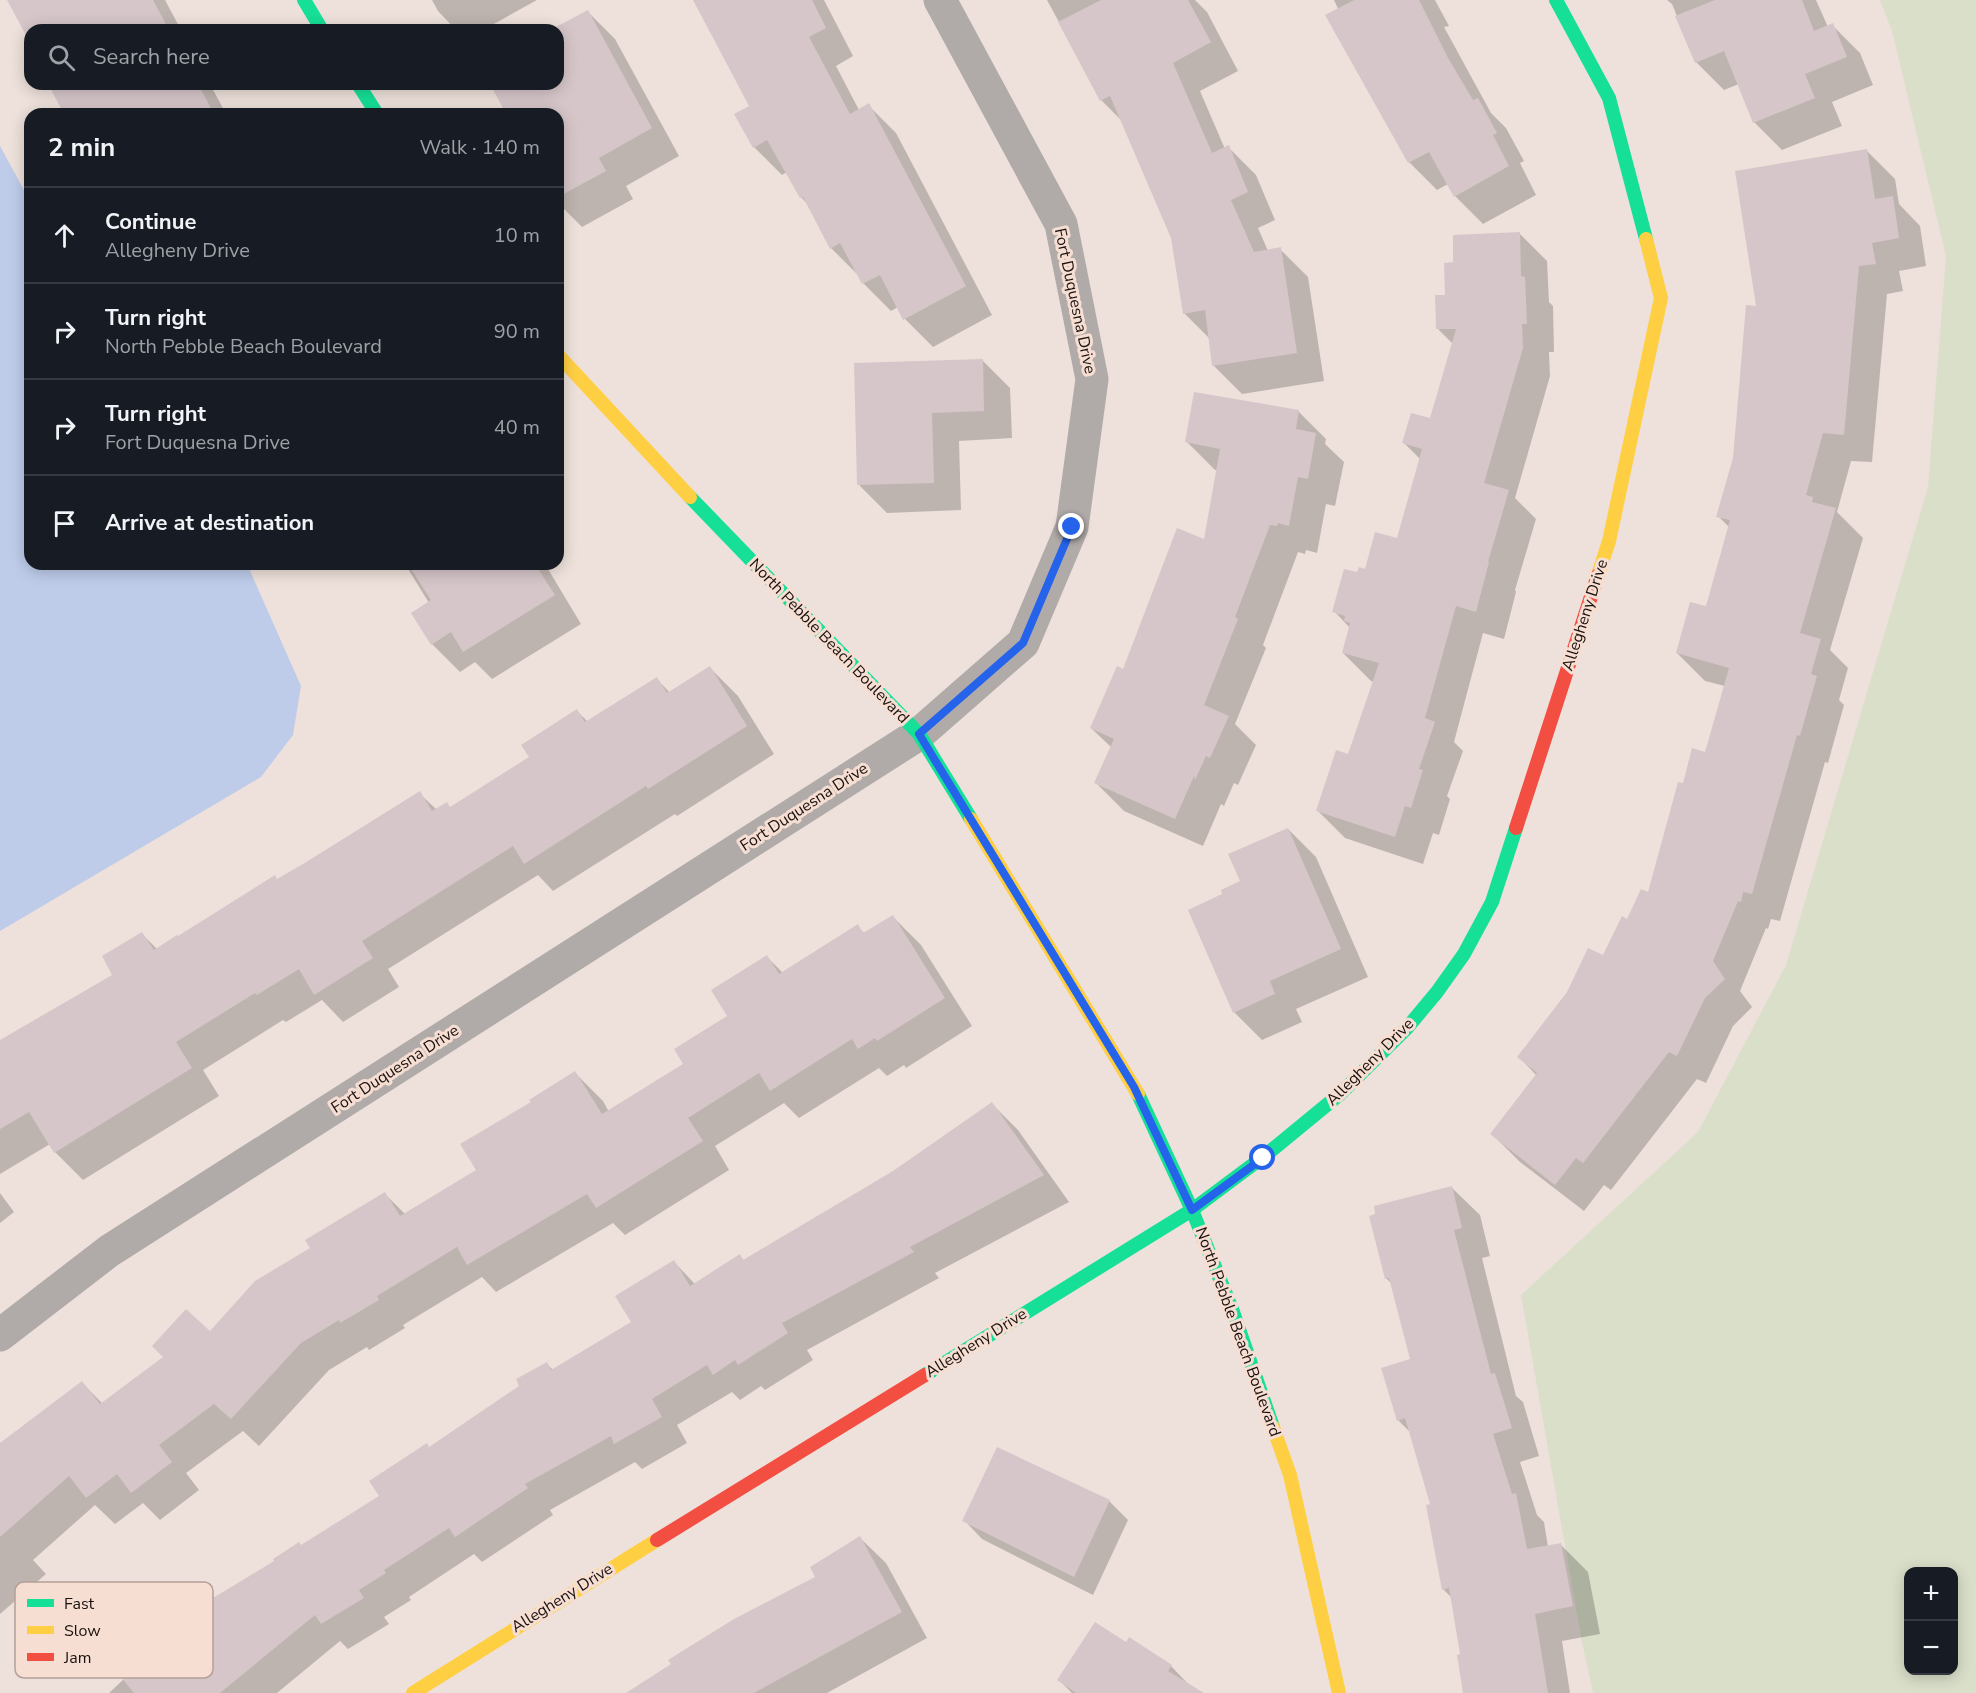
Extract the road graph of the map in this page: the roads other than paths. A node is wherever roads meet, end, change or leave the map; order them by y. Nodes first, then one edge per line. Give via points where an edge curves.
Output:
1 (304, 0) edge
2 (940, 0) edge
3 (1556, 0) edge
4 (318, 24) edge
5 (362, 90) edge
6 (373, 108) edge
7 (564, 362) edge
8 (919, 734) junction
9 (1192, 1210) junction
10 (0, 1335) edge
11 (413, 1693) edge
12 (1339, 1693) edge

1 - 4 street
2 - 8 street, Fort Duquesna Drive via 1061,224 1092,379 1072,527 1023,643
3 - 9 street, Allegheny Drive via 1609,98 1661,298 1609,541 1492,902 1464,954 1391,1045 1329,1104
5 - 6 street
7 - 8 street, North Pebble Beach Boulevard
8 - 9 street, North Pebble Beach Boulevard via 1134,1087
8 - 10 street, Fort Duquesna Drive via 110,1251
9 - 11 street, Allegheny Drive
9 - 12 street, North Pebble Beach Boulevard via 1232,1309 1290,1475

